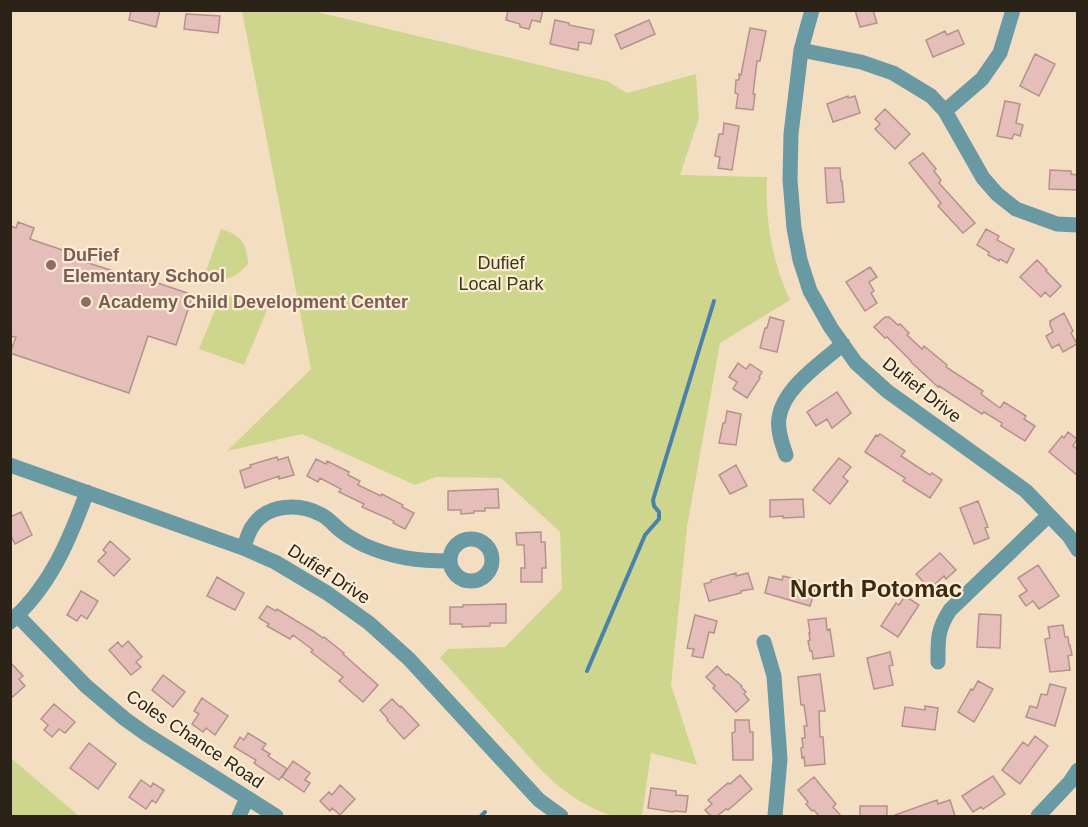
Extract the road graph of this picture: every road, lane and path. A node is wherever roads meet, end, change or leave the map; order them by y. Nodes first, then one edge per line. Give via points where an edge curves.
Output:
1 (812, 10) edge
2 (1013, 10) edge
3 (801, 50) junction
4 (945, 111) junction
5 (1077, 225) edge
6 (843, 344) junction
7 (786, 455) dead end
8 (10, 465) edge
9 (87, 492) junction
10 (1048, 516) junction
11 (243, 548) junction
12 (1077, 550) edge
13 (449, 561) dead end
14 (14, 619) edge
15 (765, 642) dead end
16 (938, 662) dead end
17 (1077, 770) edge
18 (247, 798) junction
19 (239, 816) edge
20 (276, 816) edge
21 (561, 816) edge
22 (775, 816) edge
23 (1038, 816) edge

1 - 3 street, Dufief Drive
2 - 4 street via 1000,53 982,79
3 - 4 street via 893,72 931,96
3 - 6 street, Dufief Drive via 791,134 794,228 810,291
4 - 5 street via 983,178 997,194 1016,209 1057,224
6 - 7 street via 801,380 784,402 778,419
6 - 10 street, Dufief Drive via 856,363 887,391 1026,491
8 - 9 street, Dufief Drive
9 - 11 street, Dufief Drive
9 - 14 street via 59,560
10 - 12 street, Dufief Drive
10 - 16 street via 950,610 938,637
11 - 13 street via 253,526 264,514 291,507 322,515 344,533 383,553 419,561
11 - 21 street, Dufief Drive via 301,577 369,623 409,659 538,800
14 - 18 street, Coles Chance Road via 125,719
15 - 22 street via 774,676 780,759
17 - 23 street
18 - 19 street
18 - 20 street, Coles Chance Road

